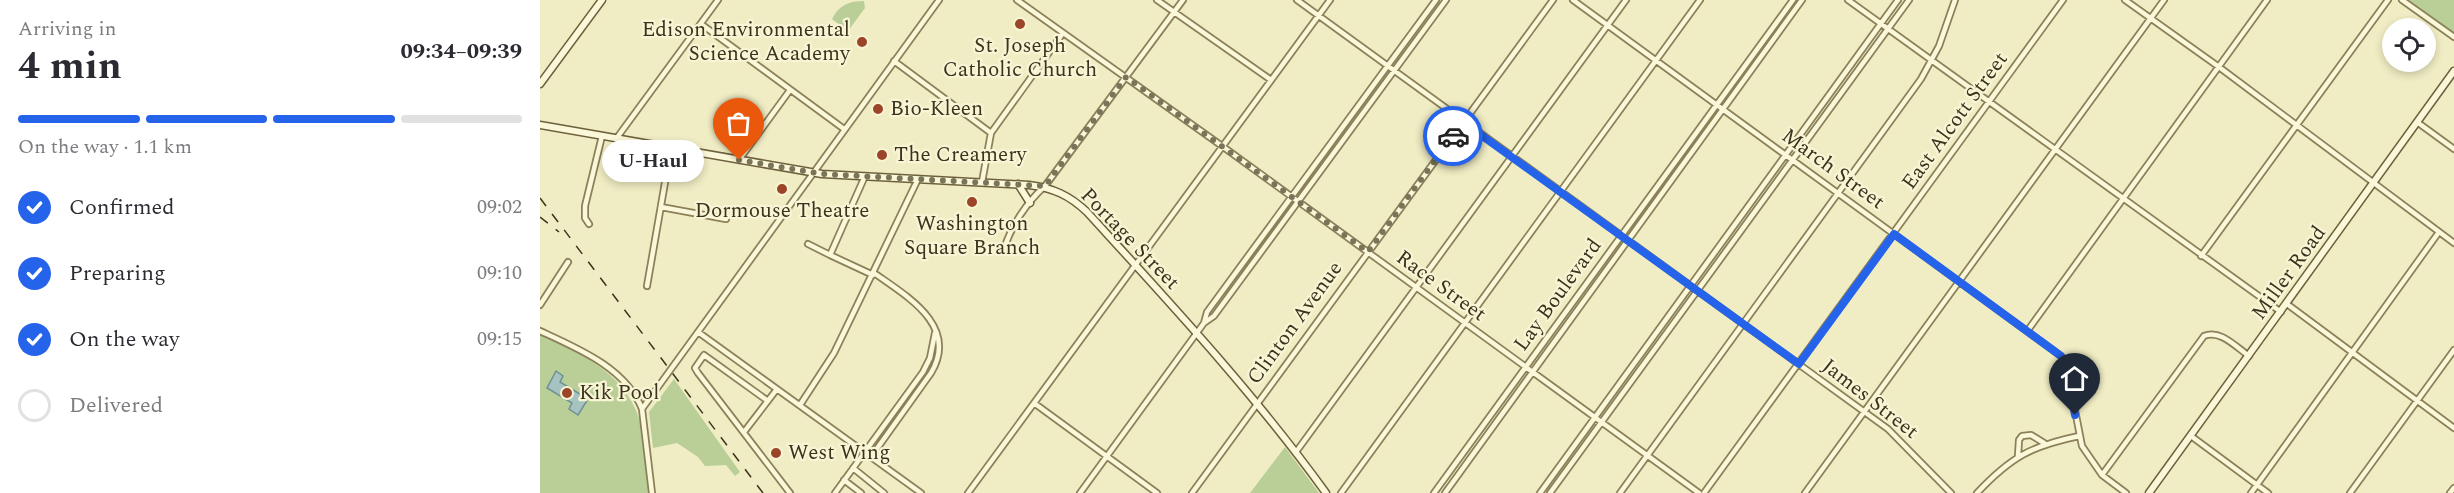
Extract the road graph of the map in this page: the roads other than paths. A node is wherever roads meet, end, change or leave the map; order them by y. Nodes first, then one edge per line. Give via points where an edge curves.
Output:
1 (602, 0) edge
2 (718, 0) edge
3 (939, 0) edge
4 (1017, 0) edge
5 (1157, 0) edge
6 (1183, 0) edge
7 (1297, 0) edge
8 (1330, 0) edge
9 (1436, 0) edge
10 (1446, 0) edge
11 (1553, 0) edge
12 (1573, 0) edge
13 (1626, 0) edge
14 (1700, 0) edge
15 (1792, 0) edge
16 (1802, 0) edge
17 (1848, 0) edge
18 (1898, 0) edge
19 (1909, 0) edge
20 (1955, 0) edge
21 (2063, 0) edge
22 (2125, 0) edge
23 (2164, 0) edge
24 (2267, 0) edge
25 (2388, 0) edge
26 (2402, 0) edge
27 (1442, 6) junction
28 (1174, 12) junction
29 (1318, 16) junction
30 (2151, 19) junction
31 (701, 24) junction
32 (1881, 24) junction
33 (1608, 25) junction
34 (1888, 29) junction
35 (1063, 33) junction
36 (2454, 37) edge
37 (1765, 39) junction
38 (1771, 44) junction
39 (1932, 60) junction
40 (894, 61) junction
41 (1656, 61) junction
42 (1387, 66) junction
43 (2218, 67) junction
44 (1394, 71) junction
45 (2454, 71) edge
46 (1126, 77) junction
47 (1271, 80) junction
48 (540, 84) edge
49 (1835, 87) junction
50 (790, 90) junction
51 (1842, 92) junction
52 (1989, 102) junction
53 (1717, 105) junction
54 (1723, 110) junction
55 (1463, 122) junction
56 (2417, 122) junction
57 (540, 125) edge
58 (2297, 125) junction
59 (844, 129) junction
60 (1340, 130) junction
61 (991, 133) junction
62 (1347, 135) junction
63 (602, 136) junction
64 (616, 139) junction
65 (1222, 146) junction
66 (671, 148) junction
67 (2454, 149) edge
68 (2055, 150) junction
69 (1786, 155) junction
70 (1512, 157) junction
71 (739, 160) junction
72 (1793, 160) junction
73 (1670, 169) junction
74 (813, 173) junction
75 (1677, 174) junction
76 (865, 176) junction
77 (918, 179) junction
78 (982, 182) junction
79 (2374, 182) junction
80 (1018, 184) junction
81 (1045, 186) junction
82 (1561, 192) junction
83 (1838, 193) junction
84 (1292, 197) junction
85 (2123, 198) junction
86 (1298, 201) junction
87 (1030, 203) junction
88 (661, 207) junction
89 (726, 219) dead end
90 (1737, 222) junction
91 (589, 224) dead end
92 (1744, 226) junction
93 (2439, 232) junction
94 (1894, 234) junction
95 (1621, 236) junction
96 (1628, 241) junction
97 (2454, 243) edge
98 (808, 244) dead end
99 (1004, 249) dead end
100 (1368, 252) junction
101 (830, 255) junction
102 (2201, 255) junction
103 (568, 262) dead end
104 (1243, 263) junction
105 (1135, 265) junction
106 (1250, 268) junction
107 (873, 274) junction
108 (1959, 281) junction
109 (646, 286) dead end
110 (1691, 286) junction
111 (1416, 288) junction
112 (1697, 291) junction
113 (1574, 301) junction
114 (2287, 304) junction
115 (540, 305) edge
116 (1580, 306) junction
117 (2281, 312) junction
118 (1204, 323) junction
119 (1464, 323) junction
120 (1743, 324) junction
121 (2028, 330) junction
122 (540, 331) edge
123 (698, 332) junction
124 (935, 333) junction
125 (1196, 334) junction
126 (2454, 350) edge
127 (1644, 351) junction
128 (2352, 353) junction
129 (1650, 356) junction
130 (2249, 356) junction
131 (1799, 364) junction
132 (1526, 367) junction
133 (1532, 371) junction
134 (777, 389) junction
135 (768, 401) junction
136 (2417, 401) junction
137 (1034, 403) junction
138 (1257, 403) junction
139 (800, 405) junction
140 (642, 409) junction
141 (1865, 412) junction
142 (1595, 417) junction
143 (1602, 422) junction
144 (2454, 428) edge
145 (1479, 431) junction
146 (744, 432) junction
147 (1485, 436) junction
148 (2079, 436) junction
149 (2191, 436) junction
150 (2044, 443) junction
151 (864, 452) junction
152 (1296, 452) junction
153 (1647, 455) junction
154 (1107, 456) junction
155 (2018, 456) junction
156 (871, 457) junction
157 (853, 468) junction
158 (2102, 475) junction
159 (844, 480) junction
160 (2257, 485) junction
161 (2454, 488) edge
162 (1545, 492) edge
163 (652, 493) edge
164 (790, 493) edge
165 (836, 493) edge
166 (861, 493) edge
167 (884, 493) edge
168 (921, 493) edge
169 (968, 493) edge
170 (1080, 493) edge
171 (1157, 493) edge
172 (1192, 493) edge
173 (1326, 493) edge
174 (1341, 493) edge
175 (1434, 493) edge
176 (1445, 493) edge
177 (1620, 493) edge
178 (1699, 493) edge
179 (1704, 493) edge
180 (1805, 493) edge
181 (1951, 493) edge
182 (1977, 493) edge
183 (2127, 493) edge
184 (2149, 493) edge
185 (2251, 493) edge
186 (2268, 493) edge
187 (2350, 493) edge
188 (2450, 493) edge

1 - 48 main road
2 - 31 street
3 - 40 street
4 - 35 street, Race Street
5 - 28 street
6 - 28 street
7 - 29 street, James Street
8 - 29 street
9 - 27 street
9 - 42 street
10 - 27 street
11 - 55 street, Clinton Avenue
12 - 33 street, March Street
13 - 33 street
14 - 41 street
15 - 37 street, Lay Boulevard
16 - 38 street, Lay Boulevard
17 - 32 street
18 - 32 street
19 - 34 street
20 - 39 street
21 - 52 street, East Alcott Street
22 - 30 street
23 - 30 street
24 - 43 street
25 - 58 street
26 - 36 street
27 - 44 street
28 - 46 street
28 - 47 street
29 - 42 street, James Street
29 - 47 street
30 - 43 street
30 - 68 street
31 - 50 street
31 - 64 street
32 - 34 street
32 - 49 street
33 - 41 street, March Street
33 - 70 street
34 - 39 street
34 - 51 street
35 - 46 street, Race Street
35 - 61 street
37 - 38 street
37 - 53 street, Lay Boulevard
38 - 54 street, Lay Boulevard
39 - 52 street
39 - 83 street
40 - 59 street
40 - 61 street
41 - 53 street, March Street
41 - 82 street
42 - 44 street, James Street
42 - 60 street
43 - 58 street
43 - 85 street
44 - 55 street, James Street
44 - 62 street
45 - 56 main road, Miller Road
46 - 65 street, Race Street
46 - 81 street
47 - 65 street
49 - 51 street
49 - 69 street
50 - 59 street
50 - 71 street
51 - 72 street
52 - 68 street
52 - 94 street, East Alcott Street
53 - 54 street, March Street
53 - 73 street, Lay Boulevard
54 - 69 street, March Street
54 - 75 street, Lay Boulevard
55 - 70 street, James Street
55 - 100 street, Clinton Avenue
56 - 67 street
56 - 79 main road, Miller Road
57 - 63 main road, Portage Street
58 - 79 street
58 - 102 street
59 - 74 street
60 - 62 street
60 - 84 street
61 - 78 street
62 - 86 street
63 - 64 main road, Portage Street
63 - 91 street via 585,206
64 - 66 main road, Portage Street
65 - 84 street, Race Street
65 - 105 street
66 - 71 main road, Portage Street
66 - 88 street
68 - 85 street
68 - 108 street
69 - 72 street, March Street
69 - 90 street
70 - 82 street, James Street
70 - 111 street
71 - 74 main road, Portage Street
72 - 83 street, March Street
72 - 92 street
73 - 75 street
73 - 95 street, Lay Boulevard
74 - 76 main road, Portage Street
74 - 123 street
75 - 96 street, Lay Boulevard
76 - 77 main road, Portage Street
76 - 101 street
77 - 78 main road, Portage Street
77 - 107 street
78 - 80 main road, Portage Street
79 - 93 street
79 - 114 main road, Miller Road
80 - 81 main road, Portage Street
80 - 87 main road
81 - 87 street
81 - 105 main road, Portage Street via 1084,210
82 - 95 street, James Street
82 - 119 street
83 - 94 street, March Street
83 - 120 street
84 - 86 street, Race Street
84 - 104 street
85 - 102 street
85 - 121 street
86 - 100 street, Race Street
86 - 106 street
87 - 99 street via 1010,232
88 - 89 street
88 - 109 street
90 - 92 street
90 - 110 street
92 - 112 street
93 - 97 street
93 - 128 street
94 - 108 street, March Street
94 - 131 street, East Alcott Street
95 - 96 street, James Street
95 - 113 street, Lay Boulevard
96 - 110 street, James Street
96 - 116 street, Lay Boulevard
98 - 101 street
100 - 111 street, Race Street
100 - 138 street, Clinton Avenue
101 - 107 street
102 - 117 street
103 - 115 street
104 - 106 street
104 - 118 street via 1207,312
105 - 125 main road, Portage Street
105 - 137 street
106 - 118 street via 1214,316
107 - 124 street via 923,310
107 - 139 street via 828,363
108 - 121 street, March Street
108 - 141 street
110 - 112 street, James Street
110 - 127 street
111 - 119 street, Race Street
111 - 152 street
112 - 120 street, James Street
112 - 129 street
113 - 116 street
113 - 132 street, Lay Boulevard
114 - 117 main road, Miller Road
114 - 128 street
116 - 133 street, Lay Boulevard
117 - 130 main road, Miller Road
118 - 125 street
119 - 132 street, Race Street
119 - 174 street
120 - 131 street, James Street
120 - 153 street
121 - 148 street, March Street via 2066,364
122 - 140 street via 616,374 632,390
123 - 134 street
123 - 140 street
124 - 151 street via 923,372
124 - 156 street via 940,347 937,363
125 - 138 main road, Portage Street
125 - 154 street
126 - 136 street
127 - 129 street
127 - 142 street
128 - 136 street
128 - 160 street
129 - 143 street
130 - 149 main road, Miller Road
130 - 158 street via 2222,336 2204,336
131 - 141 street, James Street
131 - 179 street, East Alcott Street
132 - 133 street, Race Street
132 - 145 street, Lay Boulevard
133 - 142 street, Race Street
133 - 147 street, Lay Boulevard
134 - 135 street
134 - 139 street
135 - 146 street
135 - 146 street via 704,355 696,368
136 - 144 street
136 - 187 street
137 - 154 street
137 - 169 street
138 - 152 main road, Portage Street
138 - 172 street, Clinton Avenue
139 - 151 street
140 - 163 street
141 - 180 street
141 - 181 street, James Street via 1898,438
142 - 143 street, Race Street
142 - 162 street
143 - 153 street, Race Street
143 - 162 street
145 - 147 street
145 - 175 street, Lay Boulevard
146 - 164 street
147 - 176 street, Lay Boulevard
148 - 150 street
148 - 158 street, March Street
149 - 160 street
149 - 184 main road, Miller Road
150 - 155 street
150 - 155 street via 2031,435 2022,436
151 - 156 street
151 - 157 street
152 - 173 main road, Portage Street
153 - 177 street
153 - 178 street, Race Street
154 - 170 street
154 - 171 street
155 - 182 street
156 - 168 street
157 - 159 street
157 - 167 street
158 - 183 street, March Street
159 - 165 street
159 - 166 street
160 - 185 street
160 - 186 street
161 - 188 street

